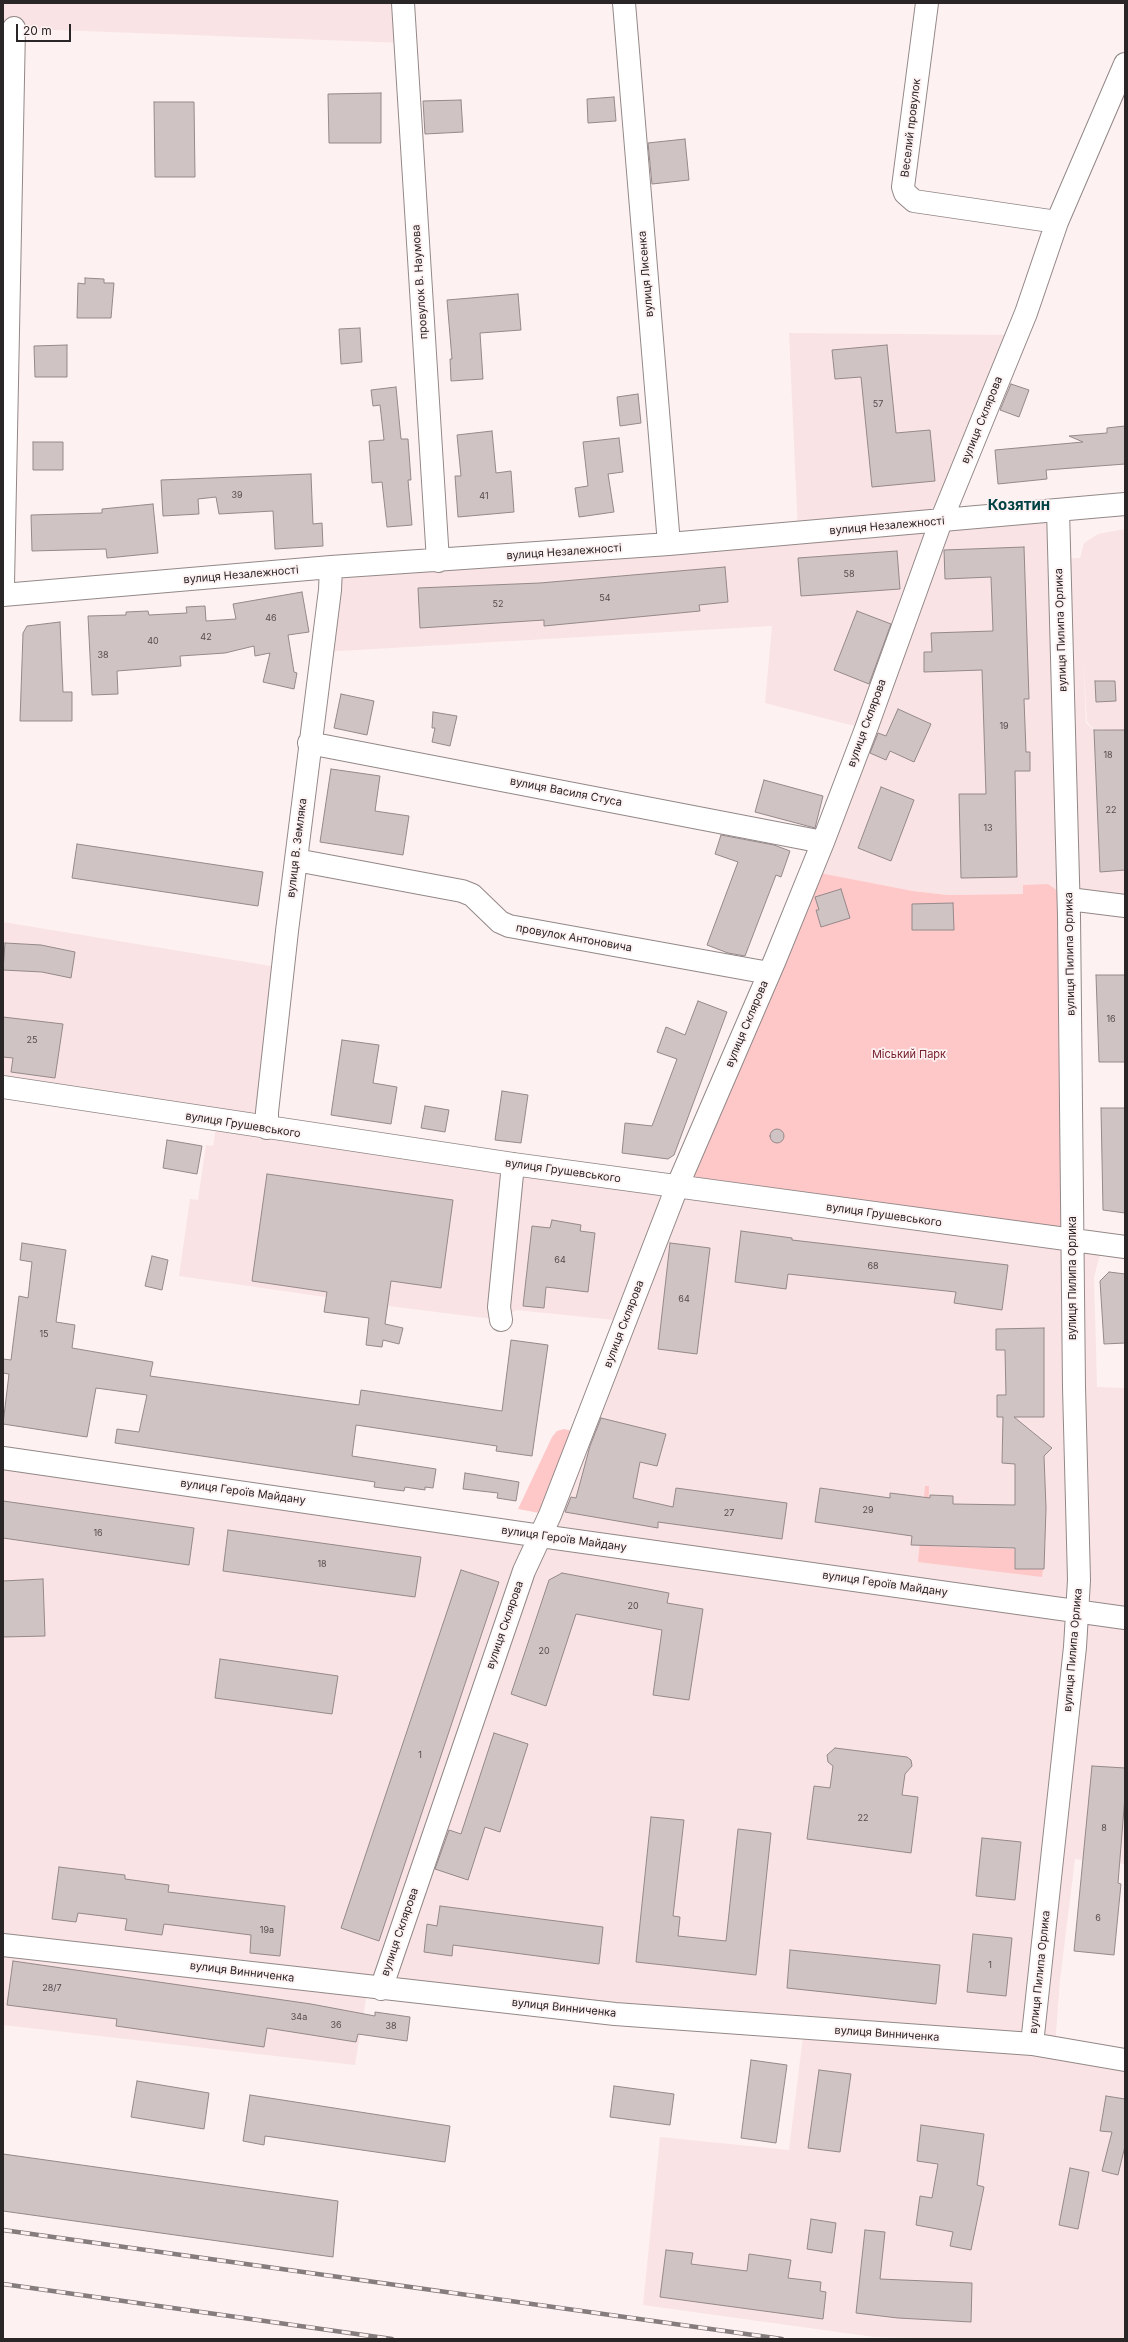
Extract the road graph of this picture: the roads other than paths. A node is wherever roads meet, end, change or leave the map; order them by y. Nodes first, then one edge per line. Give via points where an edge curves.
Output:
1 (403, 3) edge
2 (624, 3) edge
3 (927, 3) edge
4 (14, 28) dead end
5 (1125, 64) edge
6 (1057, 222) junction
7 (1125, 504) edge
8 (1058, 510) junction
9 (941, 521) junction
10 (668, 544) junction
11 (438, 560) junction
12 (331, 567) junction
13 (3, 584) edge
14 (3, 595) edge
15 (309, 743) junction
16 (823, 842) junction
17 (296, 860) junction
18 (1069, 899) junction
19 (1125, 906) edge
20 (769, 973) junction
21 (3, 1087) edge
22 (267, 1128) junction
23 (513, 1164) junction
24 (677, 1187) junction
25 (1073, 1240) junction
26 (1125, 1247) edge
27 (501, 1320) dead end
28 (3, 1458) edge
29 (541, 1536) junction
30 (1078, 1611) junction
31 (1125, 1618) edge
32 (3, 1945) edge
33 (381, 1988) junction
34 (1032, 2044) junction
35 (1125, 2060) edge

1 - 11 street, провулок В. Наумова
2 - 10 street, вулиця Лисенка
3 - 6 street, Веселий провулок via 903,187 905,193 914,201
4 - 13 street
5 - 6 street, вулиця Склярова
6 - 9 street, вулиця Склярова via 1017,336
7 - 8 street, вулиця Незалежності
8 - 9 street, вулиця Незалежності
8 - 18 street, вулиця Пилипа Орлика
9 - 10 street, вулиця Незалежності
9 - 16 street, вулиця Склярова
10 - 11 street, вулиця Незалежності
11 - 12 street, вулиця Незалежності
12 - 14 street, вулиця Незалежності
12 - 15 street, вулиця В. Земляка
15 - 16 street, вулиця Василя Стуса
15 - 17 street, вулиця В. Земляка
16 - 20 street, вулиця Склярова
17 - 20 street, провулок Антоновича via 462,891 472,895 500,922 509,926
17 - 22 street, вулиця В. Земляка
18 - 19 street
18 - 25 street, вулиця Пилипа Орлика
20 - 24 street, вулиця Склярова
21 - 22 street, вулиця Грушевського
22 - 23 street, вулиця Грушевського
23 - 24 street, вулиця Грушевського
23 - 27 street via 499,1307
24 - 25 street, вулиця Грушевського
24 - 29 street, вулиця Склярова
25 - 26 street, вулиця Грушевського
25 - 30 street, вулиця Пилипа Орлика
28 - 29 street, вулиця Героїв Майдану
29 - 30 street, вулиця Героїв Майдану
29 - 33 street, вулиця Склярова via 524,1571
30 - 31 street, вулиця Героїв Майдану
30 - 34 street, вулиця Пилипа Орлика
32 - 33 street, вулиця Винниченка
33 - 34 street, вулиця Винниченка via 614,2014
34 - 35 street, вулиця Винниченка

